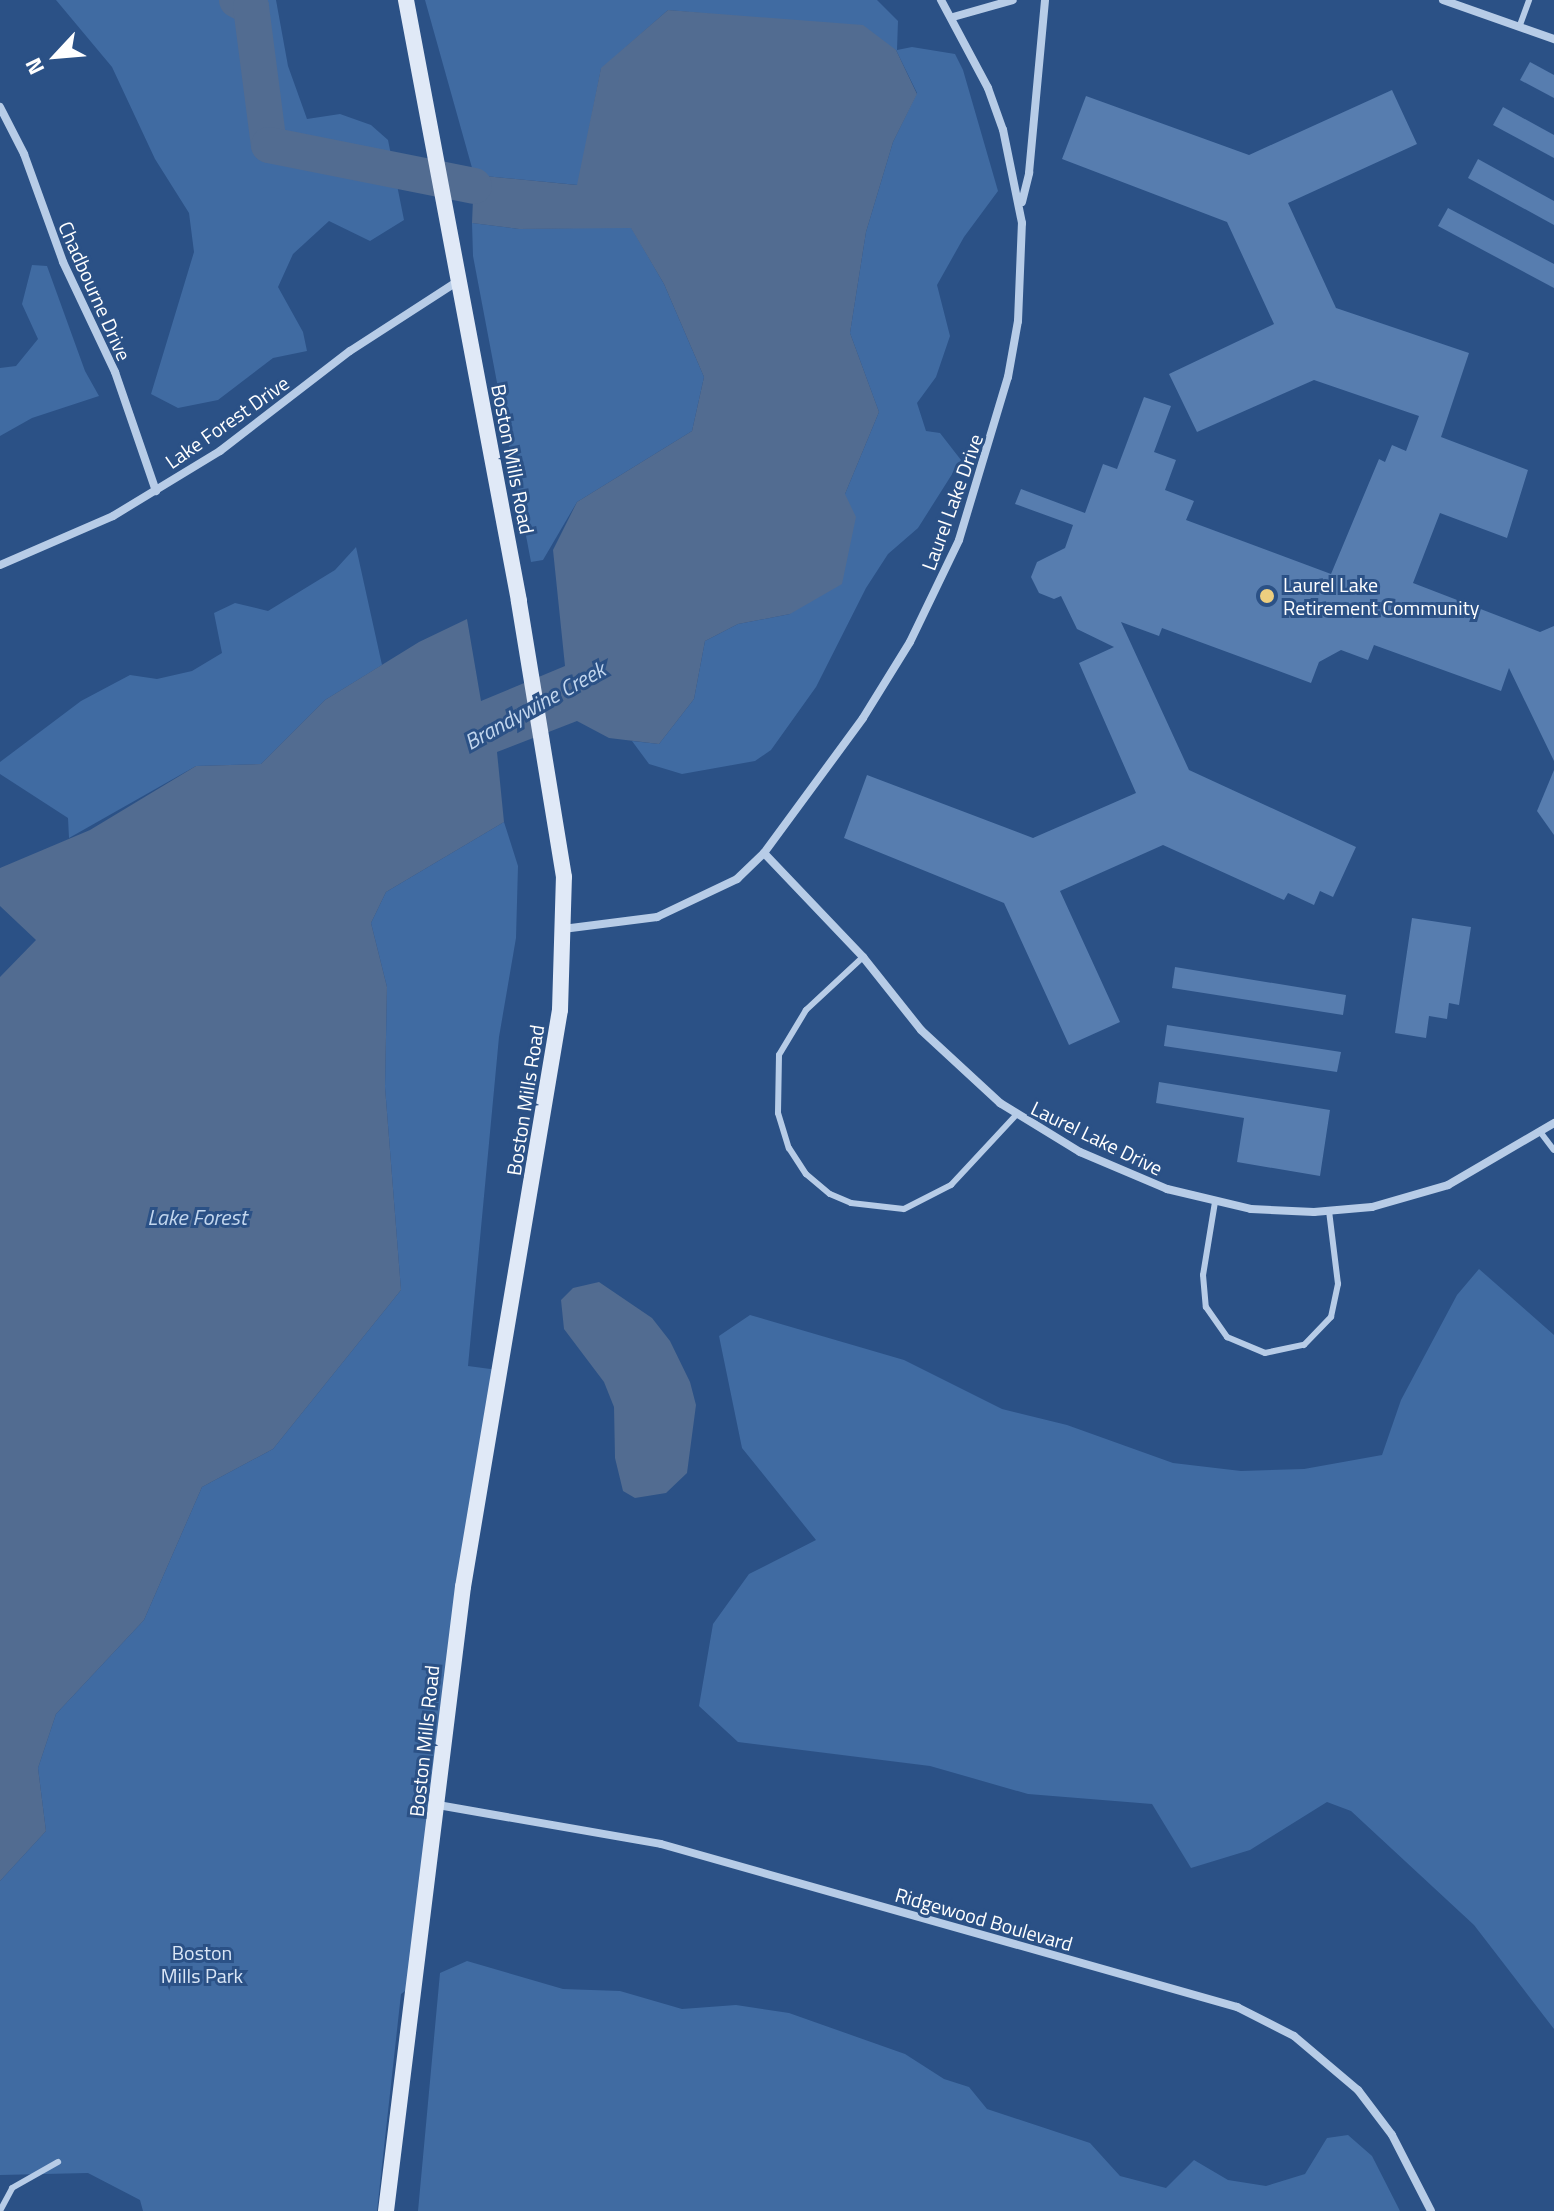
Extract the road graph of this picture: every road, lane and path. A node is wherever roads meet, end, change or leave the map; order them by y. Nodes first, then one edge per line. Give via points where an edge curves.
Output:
1 (406, 0) edge
2 (941, 0) edge
3 (1013, 0) edge
4 (1045, 0) edge
5 (1443, 0) edge
6 (1529, 0) edge
7 (953, 17) junction
8 (1520, 25) junction
9 (1554, 39) edge
10 (0, 107) edge
11 (1020, 209) junction
12 (459, 281) junction
13 (156, 491) junction
14 (0, 565) edge
15 (764, 853) junction
16 (563, 929) junction
17 (863, 957) junction
18 (1016, 1115) junction
19 (1554, 1123) edge
20 (1541, 1133) junction
21 (1554, 1150) edge
22 (1215, 1202) junction
23 (1329, 1211) junction
24 (438, 1805) junction
25 (58, 2162) dead end
26 (0, 2211) edge
27 (386, 2211) edge
28 (1431, 2211) edge

1 - 12 street, Boston Mills Road
2 - 7 street, Laurel Lake Drive
3 - 7 street
4 - 11 street, Laurel Lake Drive via 1029,173
5 - 8 street
6 - 8 lane
7 - 11 street, Laurel Lake Drive via 1003,130
8 - 9 street
10 - 13 street, Chadbourne Drive via 115,372
11 - 15 street, Laurel Lake Drive via 1020,297 1008,377 959,540 910,642 863,718
12 - 13 street, Lake Forest Drive via 362,343 220,451
12 - 16 street, Boston Mills Road via 552,793 564,877
13 - 14 street, Lake Forest Drive via 74,536
15 - 16 street, Laurel Lake Drive via 737,879 657,917
15 - 17 street, Laurel Lake Drive
16 - 24 street, Boston Mills Road via 560,1010 466,1573
17 - 18 street, Laurel Lake Drive via 921,1030
17 - 18 lane via 806,1010 779,1055 778,1113 789,1148 806,1174 851,1203 904,1209 951,1185
18 - 22 street, Laurel Lake Drive via 1141,1179
19 - 20 street, Laurel Lake Drive
20 - 21 lane
20 - 23 street, Laurel Lake Drive via 1433,1190 1372,1207
22 - 23 street, Laurel Lake Drive
22 - 23 lane via 1203,1275 1206,1307 1227,1337 1265,1353 1304,1345 1331,1317 1338,1284
24 - 27 street, Boston Mills Road
24 - 28 street, Ridgewood Boulevard via 661,1844 1237,2007 1306,2044 1358,2090 1392,2135
25 - 26 lane via 12,2188

